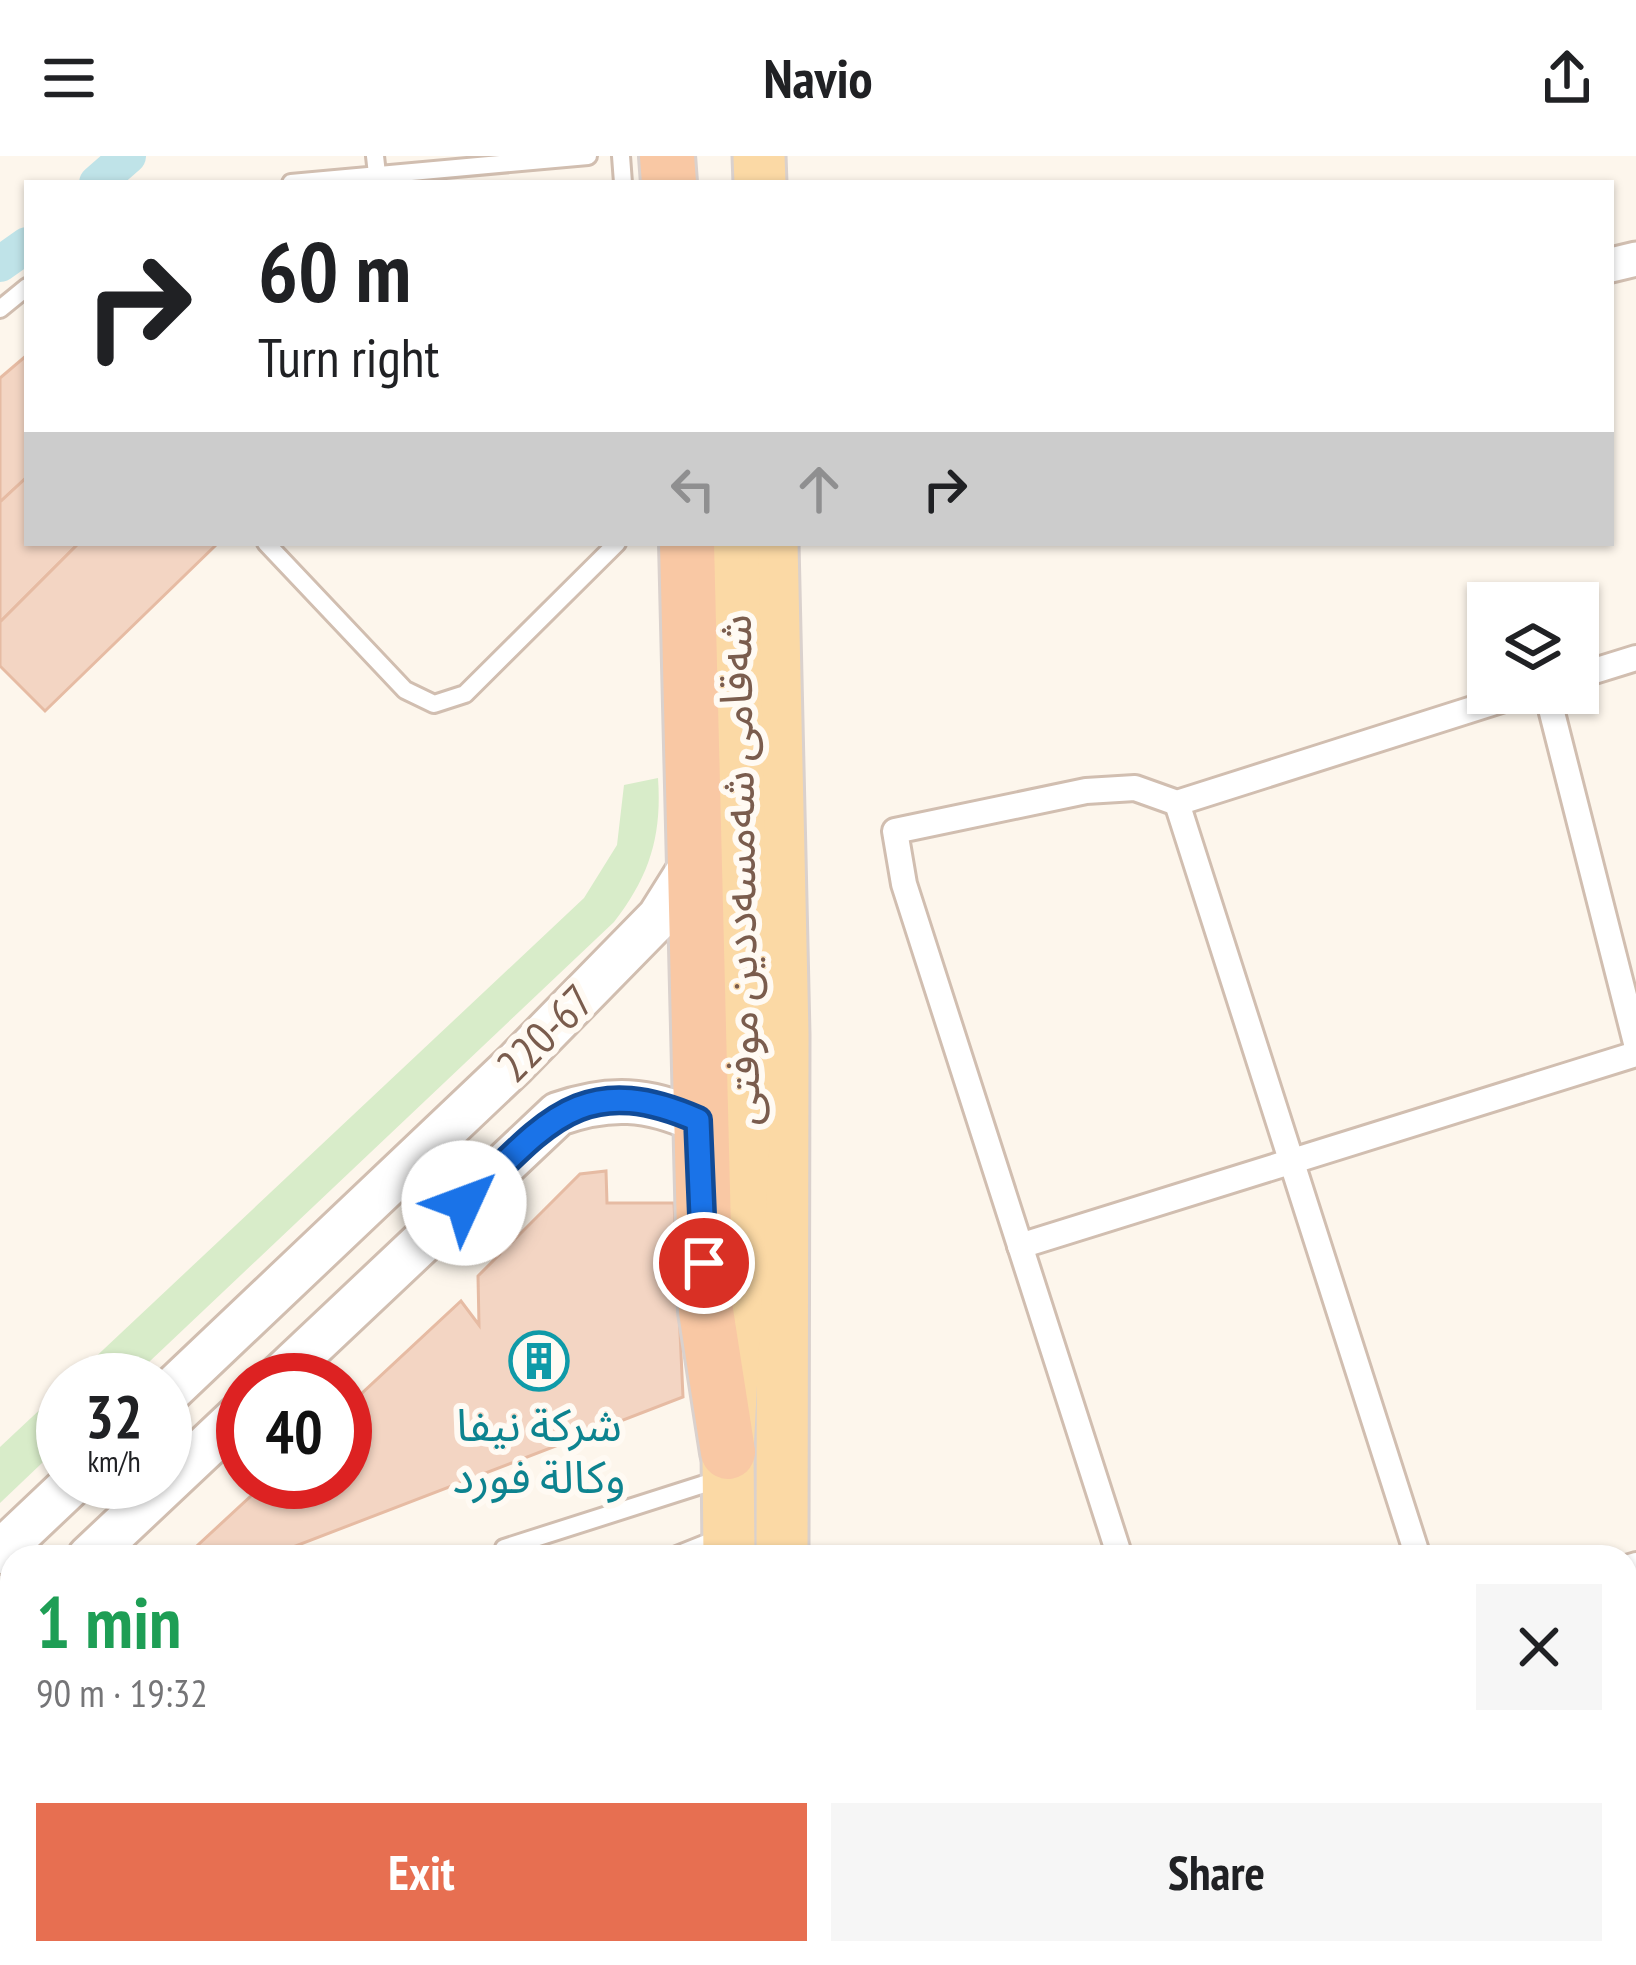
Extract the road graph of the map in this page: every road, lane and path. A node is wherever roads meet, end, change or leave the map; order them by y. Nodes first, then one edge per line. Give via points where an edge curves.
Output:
1 (588, 156) edge
2 (376, 165) edge
3 (306, 180) edge
4 (269, 546) edge
5 (614, 546) edge
6 (687, 546) edge
7 (733, 546) edge
8 (772, 546) edge
9 (1636, 658) edge
10 (1599, 669) edge
11 (1467, 711) edge
12 (1553, 714) edge
13 (1177, 803) junction
14 (698, 854) junction
15 (1628, 989) edge
16 (1636, 1043) edge
17 (1636, 1054) edge
18 (515, 1064) junction
19 (558, 1114) junction
20 (698, 1120) junction
21 (1294, 1157) junction
22 (1020, 1246) junction
23 (306, 1353) edge
24 (192, 1370) edge
25 (216, 1437) edge
26 (728, 1464) junction
27 (45, 1509) edge
28 (7, 1545) edge
29 (102, 1545) edge
30 (512, 1545) edge
31 (729, 1545) edge
32 (782, 1545) edge
33 (1116, 1545) edge
34 (1414, 1545) edge

1 - 2 lane
2 - 3 lane
4 - 5 lane via 406,690 434,704 465,694
6 - 14 highway
7 - 26 main road, شەقامی شەمسەددین موفتی via 745,1124
8 - 32 main road, شەقامی شەمسەددین موفتی via 783,1035
9 - 10 street
11 - 13 street
12 - 15 street
13 - 21 street
13 - 22 street via 1135,788 1086,791 895,831 904,884
14 - 18 street, 220-67 via 659,917
14 - 20 highway
15 - 16 street
17 - 21 street
18 - 19 street via 552,1076
18 - 24 street, 220-67
19 - 20 street, 220-67 via 629,1100
19 - 23 street, 220-67
20 - 26 highway via 706,1311
21 - 22 street
21 - 34 street
22 - 33 street
25 - 29 street
26 - 30 lane
26 - 31 main road, شەقامی شەمسەددین موفتی
27 - 28 street

